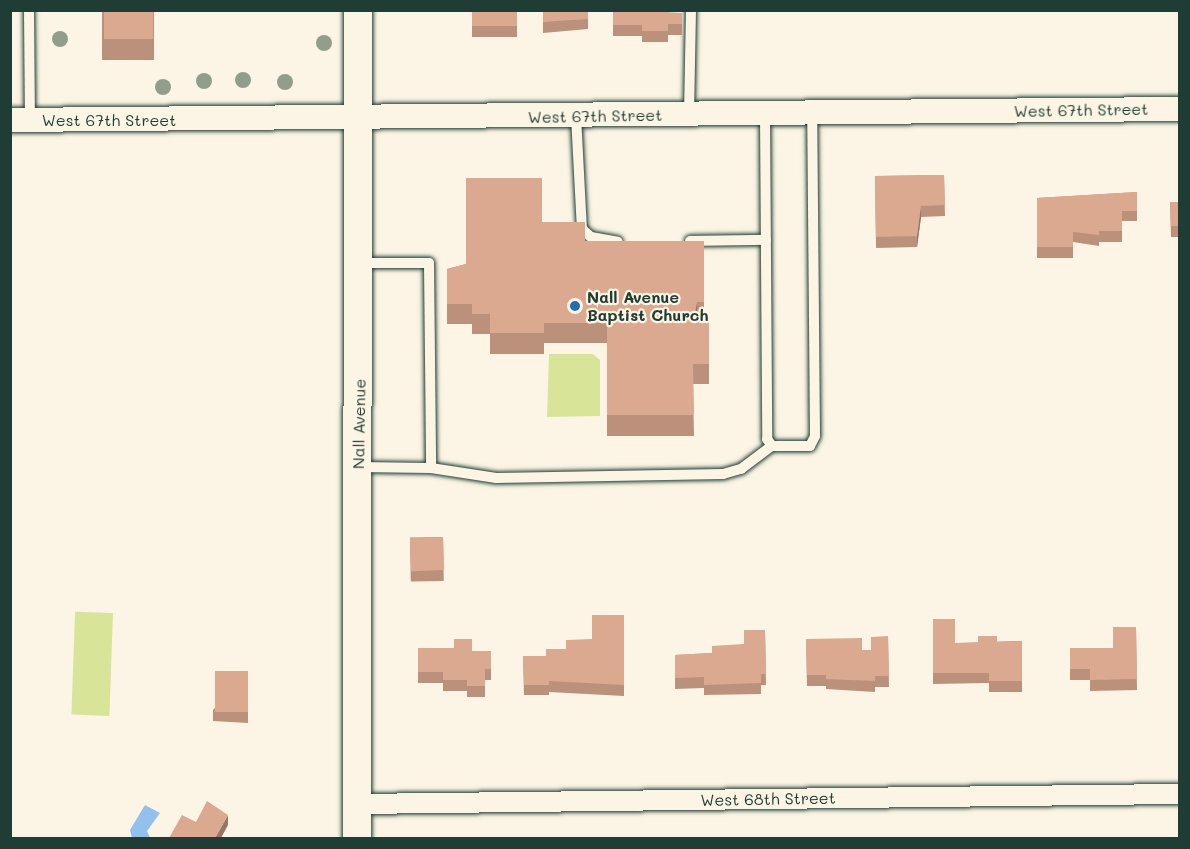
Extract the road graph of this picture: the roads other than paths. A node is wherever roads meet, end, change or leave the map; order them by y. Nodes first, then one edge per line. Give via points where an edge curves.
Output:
1 (29, 10) edge
2 (358, 10) edge
3 (691, 10) edge
4 (1179, 109) edge
5 (812, 113) junction
6 (765, 114) junction
7 (690, 115) junction
8 (576, 116) junction
9 (358, 119) junction
10 (20, 120) edge
11 (766, 240) junction
12 (630, 242) edge
13 (675, 242) edge
14 (359, 263) junction
15 (769, 442) junction
16 (358, 467) junction
17 (431, 468) junction
18 (1179, 794) edge
19 (357, 804) junction
20 (357, 838) edge

1 - 10 lane
2 - 9 main road, Nall Avenue
3 - 7 lane
4 - 5 street, West 67th Street
5 - 6 street, West 67th Street
5 - 15 lane via 815,436 810,446
6 - 7 street, West 67th Street
6 - 11 lane
7 - 8 street, West 67th Street
8 - 9 street, West 67th Street
8 - 12 lane via 582,229 607,242
9 - 10 street, West 67th Street
9 - 14 main road, Nall Avenue
11 - 13 lane
11 - 15 lane
14 - 16 main road, Nall Avenue
14 - 17 lane via 429,264
15 - 17 lane via 741,469 723,474 496,478
16 - 17 lane
16 - 19 main road, Nall Avenue
18 - 19 street, West 68th Street
19 - 20 main road, Nall Avenue

